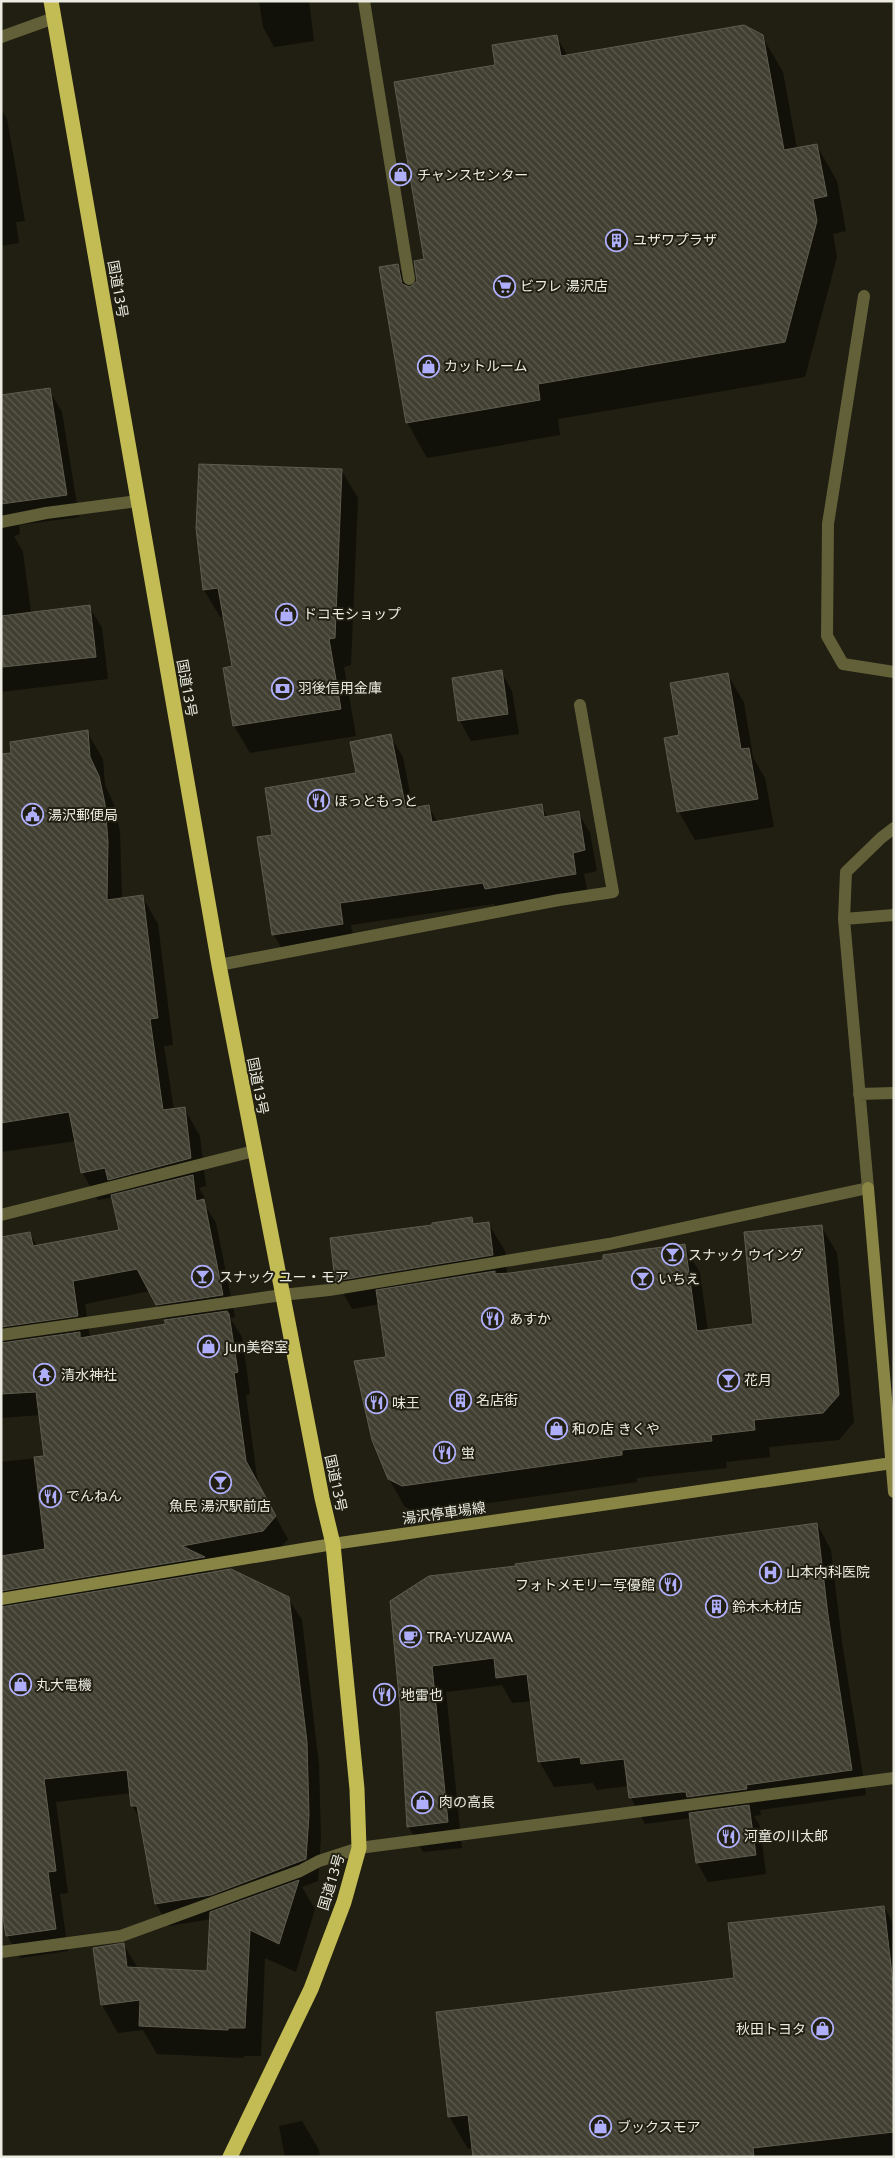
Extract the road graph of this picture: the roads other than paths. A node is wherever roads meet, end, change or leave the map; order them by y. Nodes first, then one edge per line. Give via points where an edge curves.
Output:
1 (51, 1) edge
2 (364, 1) edge
3 (54, 18) junction
4 (1, 37) edge
5 (409, 279) dead end
6 (864, 296) dead end
7 (138, 501) junction
8 (1, 522) edge
9 (894, 672) edge
10 (580, 705) dead end
11 (894, 828) edge
12 (894, 915) edge
13 (844, 919) junction
14 (219, 965) junction
15 (894, 1093) edge
16 (859, 1094) junction
17 (254, 1151) junction
18 (868, 1188) junction
19 (1, 1215) edge
20 (282, 1295) junction
21 (1, 1335) edge
22 (893, 1463) edge
23 (894, 1492) edge
24 (333, 1544) junction
25 (1, 1599) edge
26 (894, 1778) edge
27 (359, 1848) junction
28 (1, 1952) edge
29 (230, 2157) edge

1 - 3 highway, 国道13号
2 - 5 street
3 - 4 street
3 - 7 highway, 国道13号
6 - 9 street via 828,524 827,636 843,664
7 - 8 street
7 - 14 highway, 国道13号
10 - 14 street via 614,892
11 - 13 street via 846,872
12 - 13 street
13 - 16 street
14 - 17 highway, 国道13号
15 - 16 street
16 - 18 street
17 - 19 street
17 - 20 highway, 国道13号
18 - 20 street via 610,1244
18 - 22 main road
20 - 21 street
20 - 24 highway, 国道13号
22 - 23 main road
22 - 24 main road, 湯沢停車場線
24 - 25 main road, 湯沢停車場線
24 - 27 highway, 国道13号 via 357,1789
26 - 27 street
27 - 28 street via 121,1936
27 - 29 highway, 国道13号 via 344,1902 311,1989

